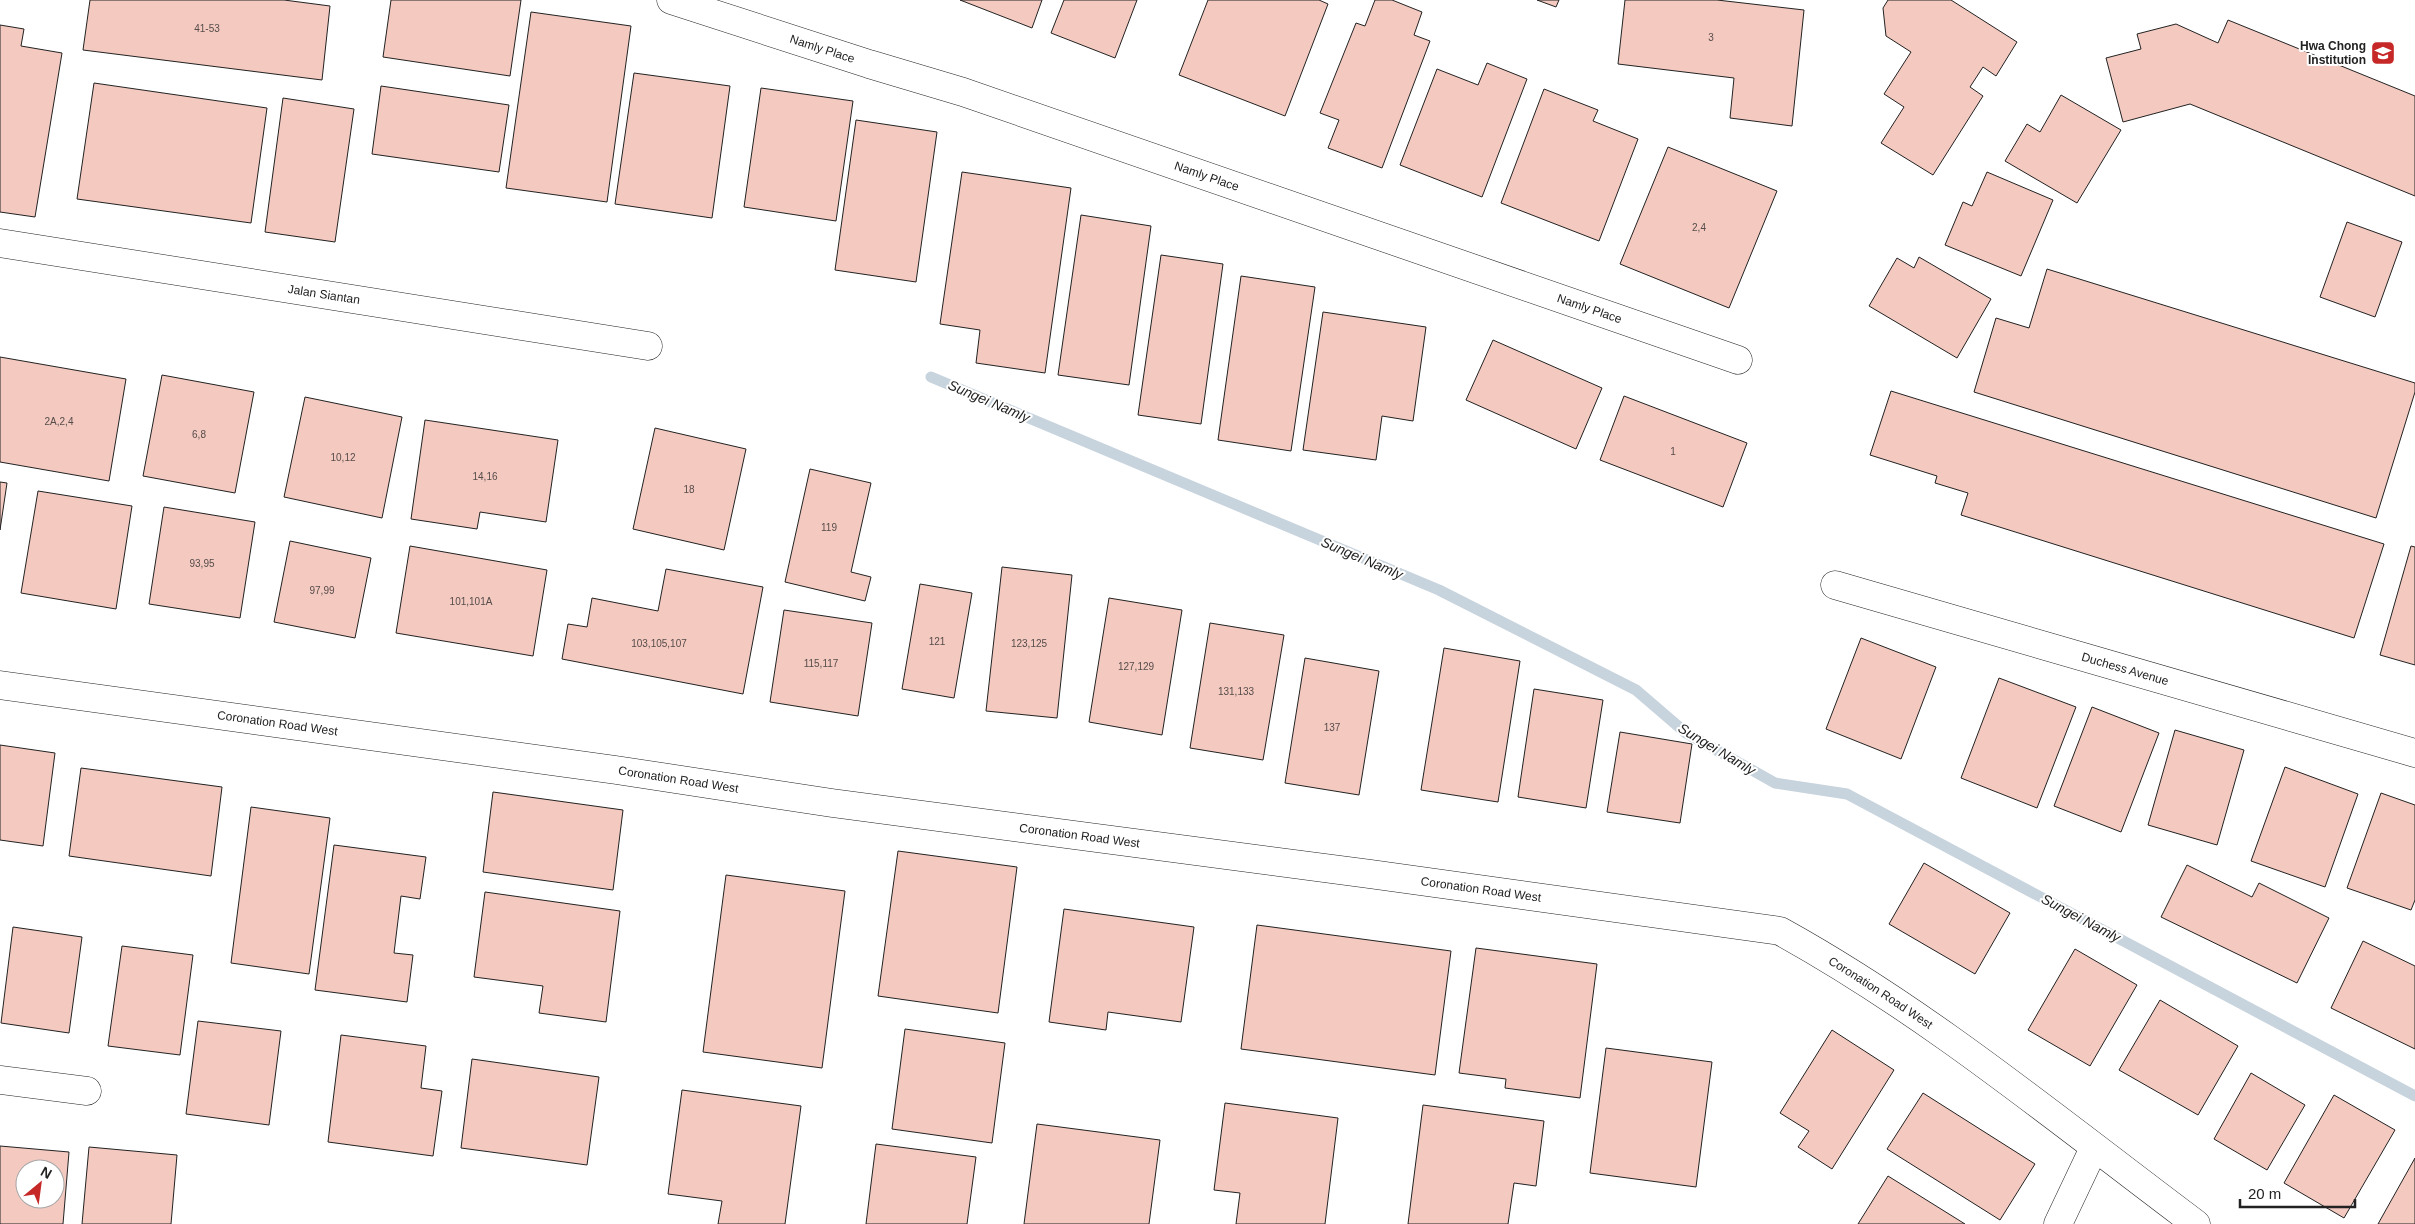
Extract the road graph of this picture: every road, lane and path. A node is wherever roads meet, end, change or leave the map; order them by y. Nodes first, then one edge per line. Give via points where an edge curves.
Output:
1 (671, 0) edge
2 (0, 244) edge
3 (648, 346) dead end
4 (1738, 360) dead end
5 (1835, 584) dead end
6 (0, 685) edge
7 (2415, 753) edge
8 (0, 1080) edge
9 (87, 1091) dead end
10 (2094, 1148) junction
11 (2058, 1224) edge
12 (2196, 1224) edge

1 - 4 street, Namly Place via 963,92
2 - 3 street, Jalan Siantan
5 - 7 street, Duchess Avenue
6 - 10 street, Coronation Road West via 616,770 832,804 1780,931 1834,960 1958,1046
8 - 9 street
10 - 11 street
10 - 12 street, Coronation Road West

